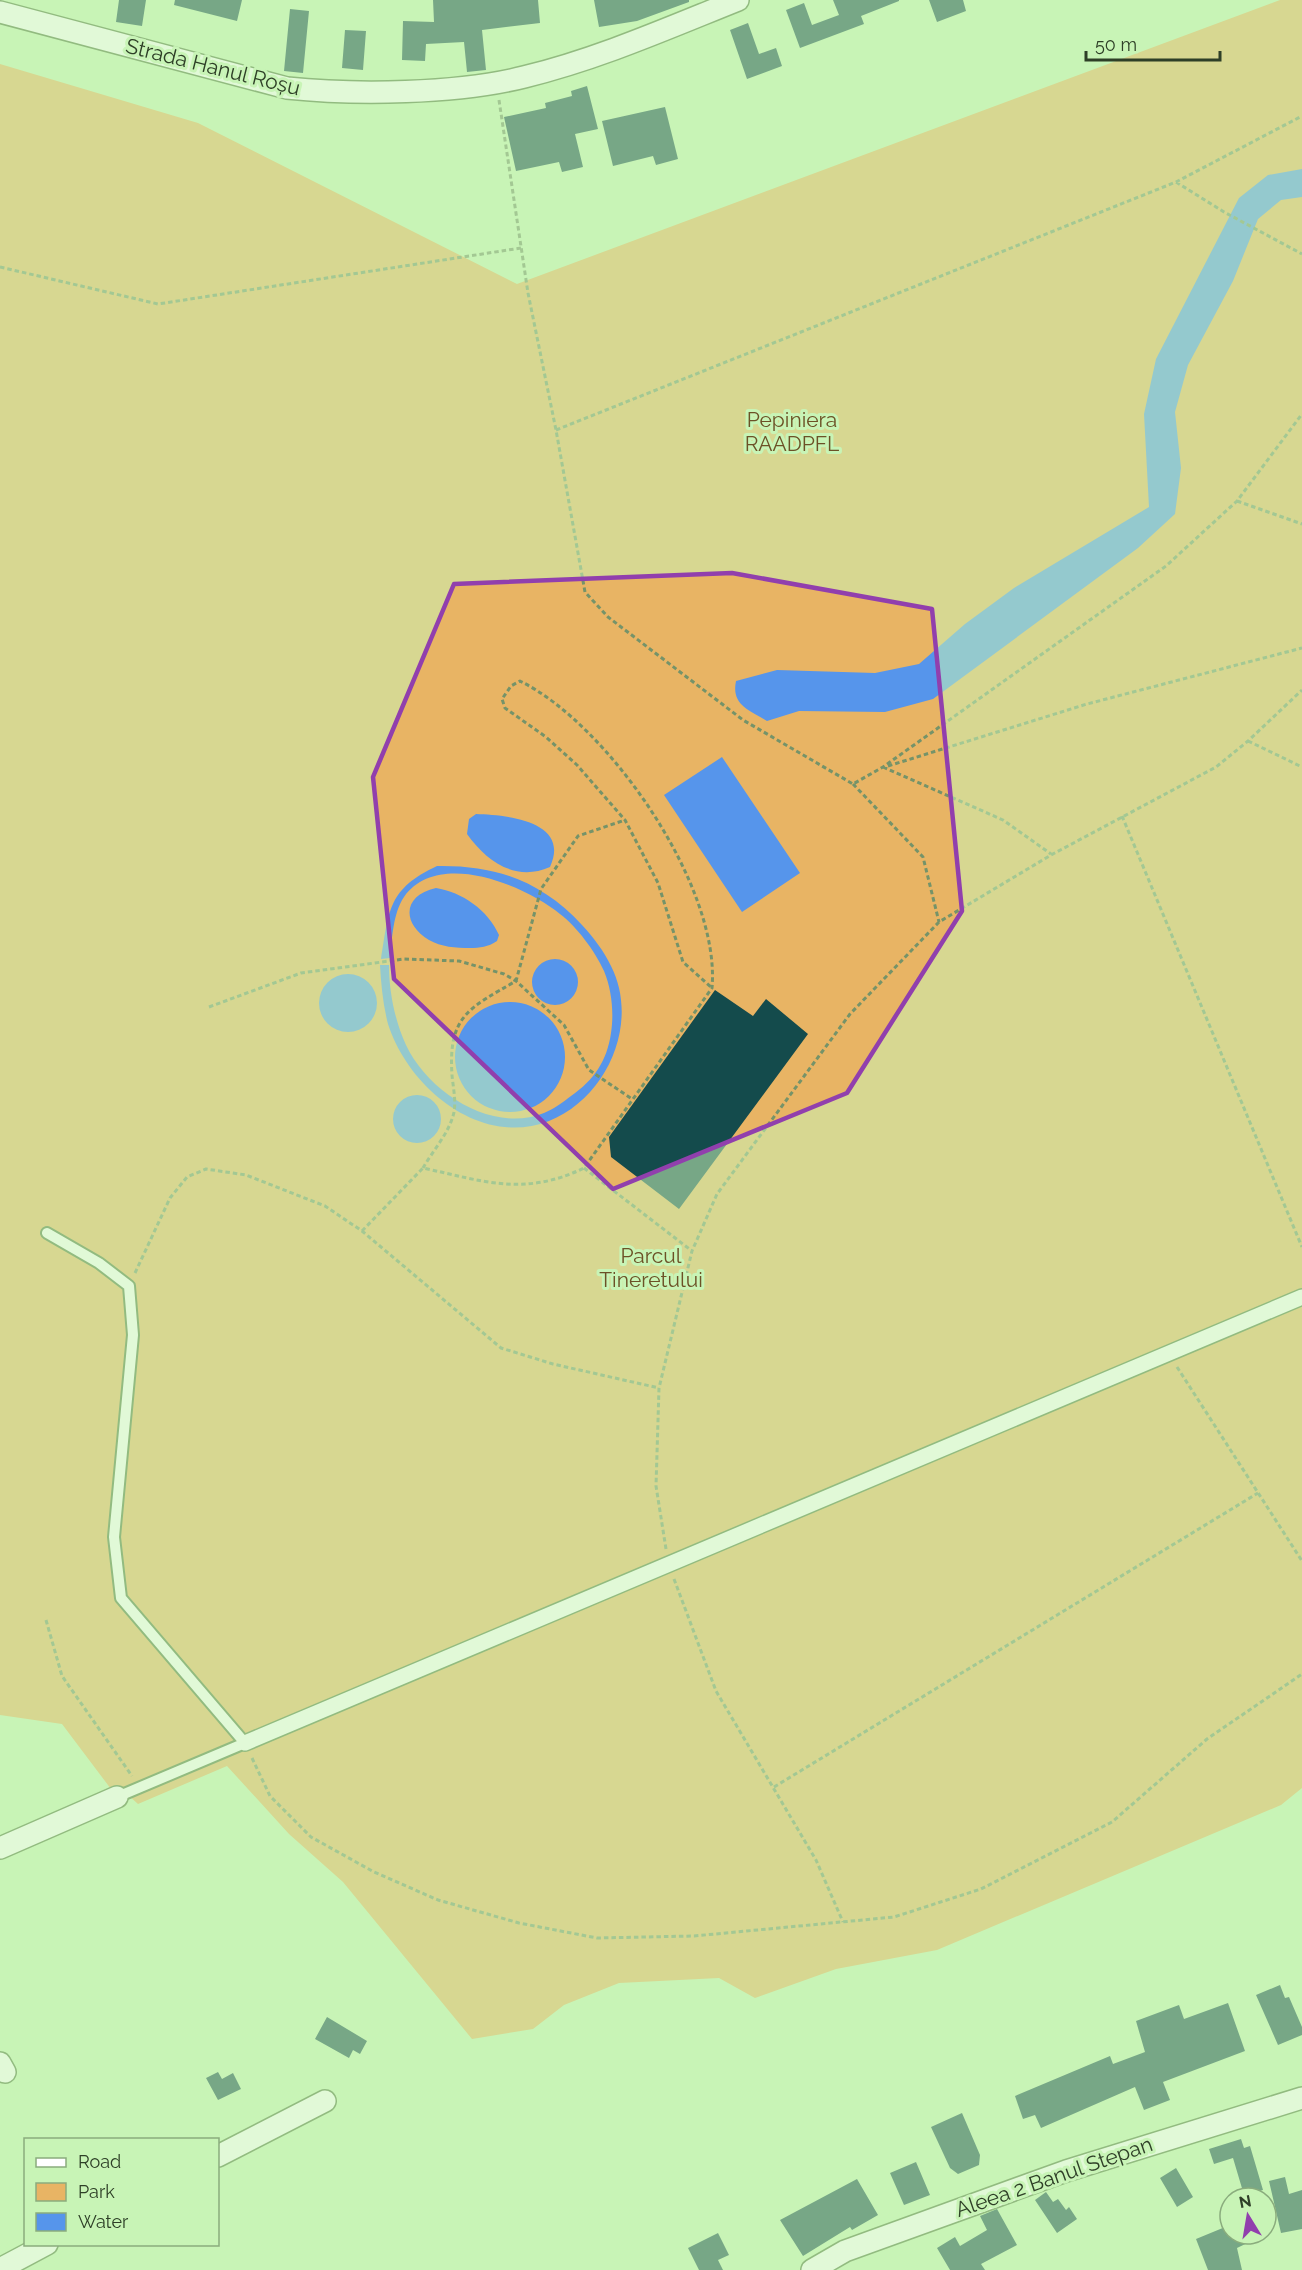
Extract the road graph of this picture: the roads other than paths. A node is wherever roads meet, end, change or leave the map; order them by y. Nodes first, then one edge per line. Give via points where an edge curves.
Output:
1 (738, 0) edge
2 (0, 12) edge
3 (47, 1233) dead end
4 (1302, 1297) edge
5 (245, 1743) junction
6 (117, 1797) joint
7 (0, 1848) edge
8 (1302, 2098) edge
9 (324, 2101) dead end
10 (219, 2155) edge
11 (43, 2246) edge
12 (0, 2269) edge
13 (812, 2270) edge

1 - 2 street, Strada Hanul Roșu via 593,57 522,78 445,88 329,92 287,88
3 - 5 lane via 99,1263 129,1286 133,1335 114,1537 121,1598
4 - 5 street
5 - 6 lane
6 - 7 street
8 - 13 street, Aleea 2 Banul Stepan via 1066,2171 845,2251
9 - 10 street
11 - 12 street

